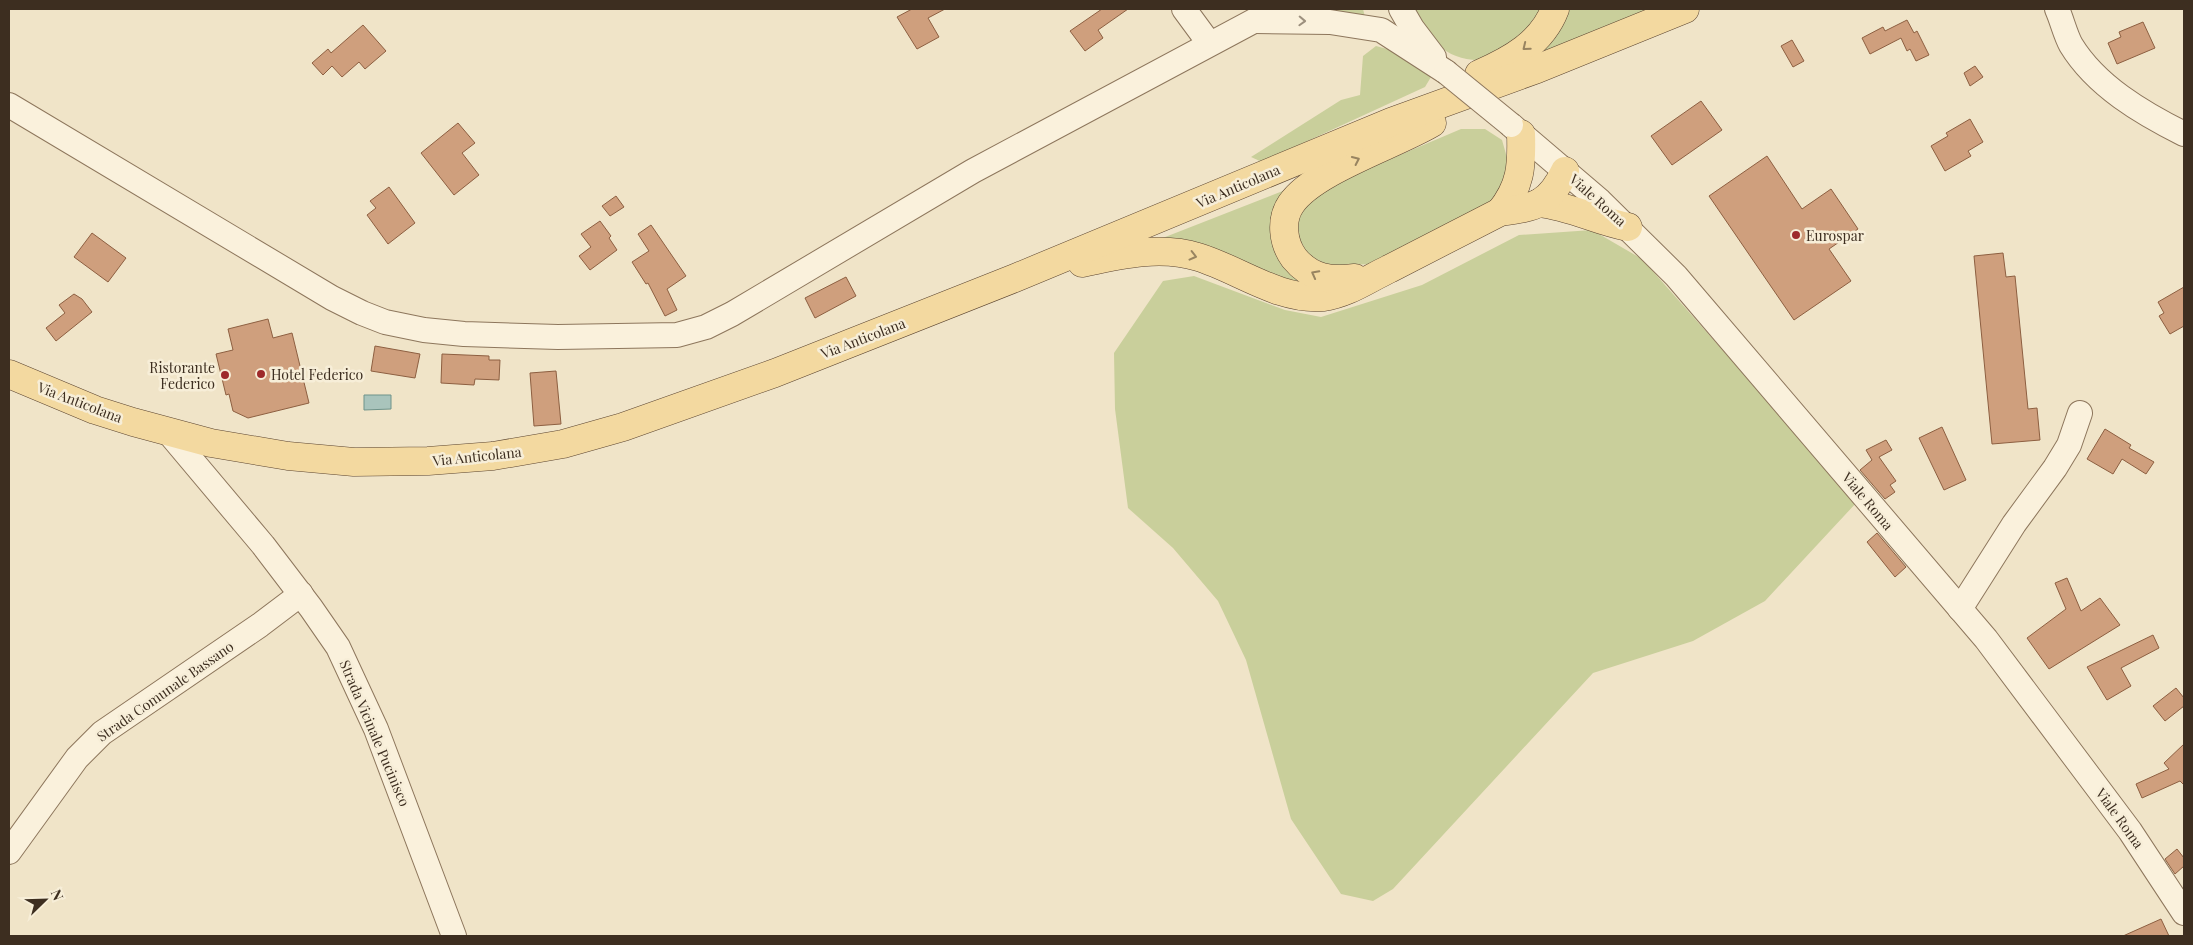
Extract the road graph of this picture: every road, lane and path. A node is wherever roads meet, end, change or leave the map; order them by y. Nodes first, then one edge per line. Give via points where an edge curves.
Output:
1 (1184, 9) edge
2 (1276, 9) edge
3 (1371, 9) edge
4 (1401, 9) edge
5 (1555, 9) edge
6 (1685, 9) edge
7 (2057, 9) edge
8 (1254, 21) junction
9 (1381, 30) junction
10 (1209, 43) junction
11 (1446, 72) junction
12 (1465, 97) junction
13 (9, 105) edge
14 (1391, 122) junction
15 (1516, 130) junction
16 (2184, 134) edge
17 (1565, 171) junction
18 (1539, 203) junction
19 (1505, 205) junction
20 (1628, 227) junction
21 (1379, 274) junction
22 (1015, 278) junction
23 (9, 374) edge
24 (2080, 413) dead end
25 (168, 432) junction
26 (301, 594) junction
27 (1960, 609) junction
28 (9, 852) edge
29 (2184, 913) edge
30 (454, 936) edge

1 - 10 street
2 - 8 street
3 - 9 street
4 - 11 street
5 -> 14 main road via 1539,36 1516,55 1411,106
6 - 12 main road, Via Anticolana
7 - 16 street via 2070,43 2084,64 2151,117
8 -> 9 street via 1324,22
8 - 10 street
9 - 11 street
10 - 13 street via 965,175 732,314 694,331 660,336 464,334 385,322 332,298
11 - 15 street, Viale Roma, bridge
12 - 14 main road, Via Anticolana
21 -> 12 main road via 1332,280 1309,272 1294,257 1286,242 1284,226 1289,206 1313,183 1426,126
14 - 22 main road, Via Anticolana
15 - 17 street, Viale Roma
15 - 19 main road via 1520,174
17 - 18 main road via 1554,192
17 - 19 main road via 1540,180
17 - 20 street, Viale Roma
18 - 19 main road
18 - 20 main road via 1571,208
19 - 21 main road
20 - 27 street, Viale Roma via 1676,276
22 -> 21 main road via 1111,257 1165,252 1197,256 1300,296 1332,295
22 - 25 main road, Via Anticolana via 641,421 532,450 428,461 354,462 272,454
23 - 25 main road, Via Anticolana via 95,410
24 - 27 street via 2069,445 2055,468 2014,524
25 - 26 street, Strada Vicinale Pucinisco
26 - 28 street, Strada Comunale Bassano via 96,738 77,758
26 - 30 street, Strada Vicinale Pucinisco via 334,639 362,695
27 - 29 street, Viale Roma via 1986,638 2130,831

